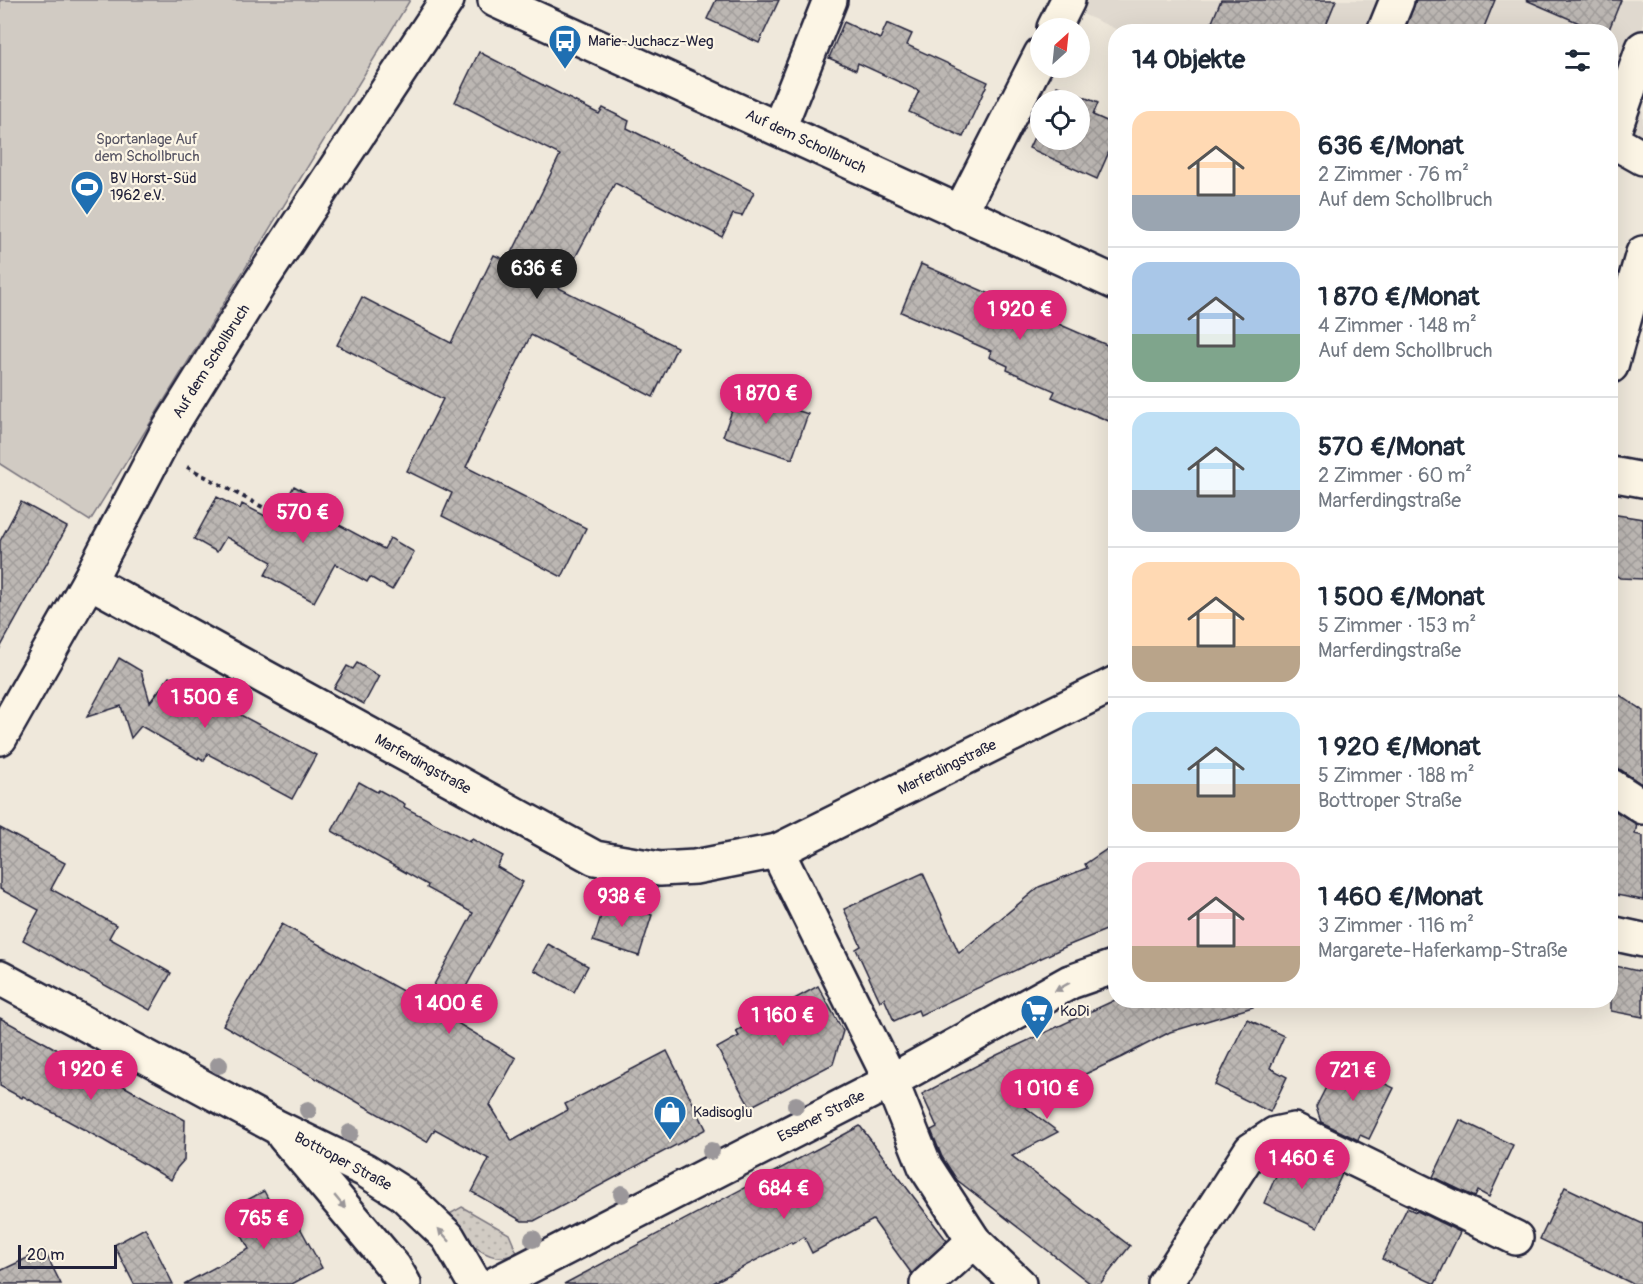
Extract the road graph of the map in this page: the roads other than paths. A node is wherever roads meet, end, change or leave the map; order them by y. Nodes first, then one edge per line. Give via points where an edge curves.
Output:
1 (447, 0) edge
2 (495, 0) edge
3 (830, 0) edge
4 (1068, 0) edge
5 (1397, 0) edge
6 (1059, 18) edge
7 (1387, 24) edge
8 (1643, 48) edge
9 (1030, 76) edge
10 (1618, 120) edge
11 (779, 128) junction
12 (1618, 144) edge
13 (1643, 158) edge
14 (960, 213) junction
15 (1643, 253) edge
16 (1108, 279) edge
17 (1618, 341) edge
18 (1618, 475) edge
19 (1643, 480) edge
20 (90, 581) junction
21 (1108, 687) edge
22 (0, 738) edge
23 (1618, 791) edge
24 (1643, 807) edge
25 (777, 851) junction
26 (1618, 935) edge
27 (1643, 940) edge
28 (1108, 969) edge
29 (0, 978) edge
30 (891, 1081) junction
31 (275, 1126) junction
32 (1516, 1238) dead end
33 (974, 1241) junction
34 (404, 1284) edge
35 (475, 1284) edge
36 (495, 1284) edge
37 (927, 1284) edge
38 (1019, 1284) edge
39 (1165, 1284) edge

1 - 20 street, Auf dem Schollbruch via 166,434
2 - 11 street, Auf dem Schollbruch
3 - 11 street
4 - 6 street
5 - 7 street
8 - 10 street
9 - 14 street
11 - 14 street, Auf dem Schollbruch
12 - 13 street
14 - 16 street, Auf dem Schollbruch
15 - 17 street
18 - 19 street
20 - 22 street, Auf dem Schollbruch
20 - 25 street, Marferdingstraße via 595,858 660,869 695,867
21 - 25 street, Marferdingstraße
23 - 24 street
25 - 30 street
26 - 27 street
28 -> 30 street, Essener Straße via 1070,982
29 - 31 street, Bottroper Straße
30 - 33 street via 925,1166
30 - 36 street, Essener Straße
31 -> 34 street, Bottroper Straße via 394,1267
35 -> 31 street, Bottroper Straße via 448,1237 403,1194 365,1170
32 - 39 street via 1294,1130 1275,1134 1251,1150
33 - 37 street
33 - 38 street

